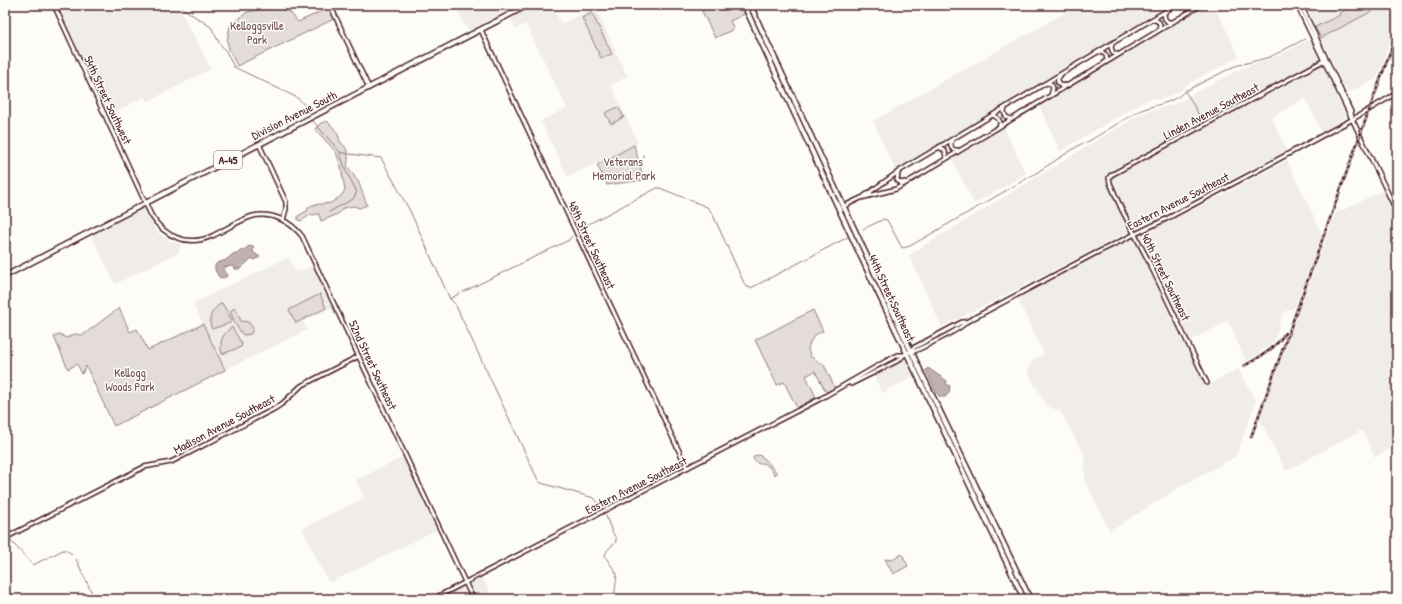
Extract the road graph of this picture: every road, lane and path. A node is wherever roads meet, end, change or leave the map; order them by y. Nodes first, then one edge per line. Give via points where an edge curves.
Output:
1 (54, 5) edge
2 (330, 5) edge
3 (528, 5) edge
4 (744, 5) edge
5 (750, 5) edge
6 (1176, 5) edge
7 (1201, 5) edge
8 (1296, 5) edge
9 (1301, 5) edge
10 (1166, 11) junction
11 (1148, 22) junction
12 (1172, 22) junction
13 (755, 28) junction
14 (480, 30) junction
15 (762, 30) junction
16 (1154, 33) junction
17 (759, 37) junction
18 (766, 39) junction
19 (1113, 43) junction
20 (1098, 52) junction
21 (1121, 53) junction
22 (1323, 61) junction
23 (1104, 63) junction
24 (1062, 73) junction
25 (1044, 84) junction
26 (1069, 84) junction
27 (369, 88) junction
28 (1397, 92) edge
29 (1051, 95) junction
30 (1005, 108) junction
31 (993, 115) junction
32 (1012, 119) junction
33 (1353, 119) junction
34 (798, 121) junction
35 (805, 124) junction
36 (999, 127) junction
37 (953, 139) junction
38 (259, 144) junction
39 (939, 148) junction
40 (962, 149) junction
41 (812, 153) junction
42 (819, 156) junction
43 (946, 159) junction
44 (901, 170) junction
45 (821, 171) junction
46 (827, 173) junction
47 (1109, 178) joint
48 (907, 182) junction
49 (870, 192) junction
50 (875, 195) junction
51 (861, 198) junction
52 (146, 203) junction
53 (841, 208) junction
54 (1397, 212) edge
55 (283, 220) junction
56 (850, 232) junction
57 (856, 234) junction
58 (1135, 234) junction
59 (854, 242) junction
60 (861, 244) junction
61 (868, 272) junction
62 (5, 276) edge
63 (876, 276) junction
64 (881, 298) junction
65 (887, 300) junction
66 (884, 305) junction
67 (891, 309) junction
68 (891, 320) junction
69 (966, 322) junction
70 (898, 323) junction
71 (950, 328) junction
72 (942, 337) junction
73 (908, 353) junction
74 (359, 356) junction
75 (893, 358) junction
76 (884, 368) junction
77 (1207, 383) dead end
78 (921, 384) junction
79 (846, 385) junction
80 (929, 389) junction
81 (948, 439) junction
82 (956, 445) junction
83 (687, 468) junction
84 (972, 489) junction
85 (978, 491) junction
86 (982, 510) junction
87 (989, 514) junction
88 (5, 538) edge
89 (465, 583) junction
90 (433, 599) edge
91 (473, 599) edge
92 (1024, 599) edge
93 (1030, 599) edge

1 - 52 street, 54th Street Southwest
2 - 27 street
3 - 14 main road, Division Avenue South / A-45
4 - 13 main road, 44th Street Southeast
5 - 15 main road, 44th Street Southeast
6 - 10 street
7 - 12 street
8 - 22 street
9 - 33 street
10 - 11 street
10 - 12 street via 1166,20
11 - 16 street via 1159,22 1160,27
11 - 19 street
12 - 16 street
13 - 15 main road
13 - 17 main road, 44th Street Southeast
14 - 27 main road, Division Avenue South / A-45
14 - 83 street, 48th Street Southeast
15 - 18 main road, 44th Street Southeast
16 - 21 street
17 - 18 main road
17 - 34 main road, 44th Street Southeast
18 - 35 main road, 44th Street Southeast
19 - 20 street
19 - 21 street via 1110,47 1113,53
20 - 23 street via 1106,55 1107,60
20 - 24 street
21 - 23 street
22 - 33 street via 1348,114
22 - 47 street, Linden Avenue Southeast
23 - 26 street
24 - 25 street
24 - 26 street via 1057,80 1058,83 1062,86
25 - 29 street via 1052,86
25 - 30 street
26 - 29 street
27 - 38 main road, Division Avenue South / A-45
28 - 33 street, Eastern Avenue Southeast
29 - 32 street
30 - 31 street
30 - 32 street via 1006,117
31 - 36 street via 999,119
31 - 37 street
32 - 36 street
33 - 54 street
33 - 58 street, Eastern Avenue Southeast
34 - 35 main road
34 - 41 main road, 44th Street Southeast
35 - 42 main road, 44th Street Southeast
36 - 40 street
37 - 39 street
37 - 40 street via 950,145 952,149
38 - 52 main road, Division Avenue South / A-45
38 - 55 street via 286,202
39 - 43 street via 946,152
39 - 44 street
40 - 43 street
41 - 42 main road
41 - 45 main road, 44th Street Southeast
42 - 46 main road, 44th Street Southeast
43 - 48 street
44 - 48 street via 897,174 897,180 901,183
44 - 49 street
45 - 46 main road
45 - 53 main road, 44th Street Southeast
46 - 53 main road, 44th Street Southeast
47 - 58 street, 40th Street Southeast
48 - 50 street
49 - 50 street
49 - 51 street
50 - 51 street
51 - 53 street
52 - 55 street, 54th Street Southwest via 163,230 184,240 202,240 253,216 270,216
52 - 62 main road, Division Avenue South / A-45
53 - 56 main road, 44th Street Southeast
53 - 57 main road, 44th Street Southeast
55 - 74 street, 52nd Street Southeast via 302,236
56 - 57 main road
56 - 59 main road, 44th Street Southeast
57 - 60 main road, 44th Street Southeast
58 - 69 street, Eastern Avenue Southeast
58 - 77 street, 40th Street Southeast
59 - 60 main road
59 - 61 main road, 44th Street Southeast
60 - 63 main road, 44th Street Southeast
61 - 63 main road
61 - 64 main road, 44th Street Southeast
63 - 65 main road, 44th Street Southeast
64 - 65 main road
64 - 66 main road, 44th Street Southeast
65 - 67 main road, 44th Street Southeast
66 - 67 main road
66 - 68 main road, 44th Street Southeast
67 - 70 main road, 44th Street Southeast
68 - 70 main road
68 - 73 main road, 44th Street Southeast
69 - 71 street, Eastern Avenue Southeast
69 - 72 street, Eastern Avenue Southeast
70 - 73 main road, 44th Street Southeast
71 - 72 street
71 - 73 street, Eastern Avenue Southeast
72 - 73 street, Eastern Avenue Southeast
73 - 75 street, Eastern Avenue Southeast
73 - 76 street, Eastern Avenue Southeast
73 - 78 main road, 44th Street Southeast
73 - 80 main road, 44th Street Southeast
74 - 88 street, Madison Avenue Southeast via 301,386 274,409 219,438 171,462 144,467
74 - 89 street, 52nd Street Southeast
75 - 76 street via 884,365
75 - 79 street, Eastern Avenue Southeast
76 - 79 street, Eastern Avenue Southeast
78 - 80 main road
78 - 81 main road, 44th Street Southeast
79 - 83 street, Eastern Avenue Southeast
80 - 82 main road, 44th Street Southeast
81 - 82 main road
81 - 84 main road, 44th Street Southeast
82 - 85 main road, 44th Street Southeast
83 - 89 street, Eastern Avenue Southeast
84 - 85 main road
84 - 86 main road, 44th Street Southeast
85 - 87 main road, 44th Street Southeast
86 - 87 main road
86 - 92 main road, 44th Street Southeast
87 - 93 main road, 44th Street Southeast
89 - 90 street, Eastern Avenue Southeast
89 - 91 street, 52nd Street Southeast

